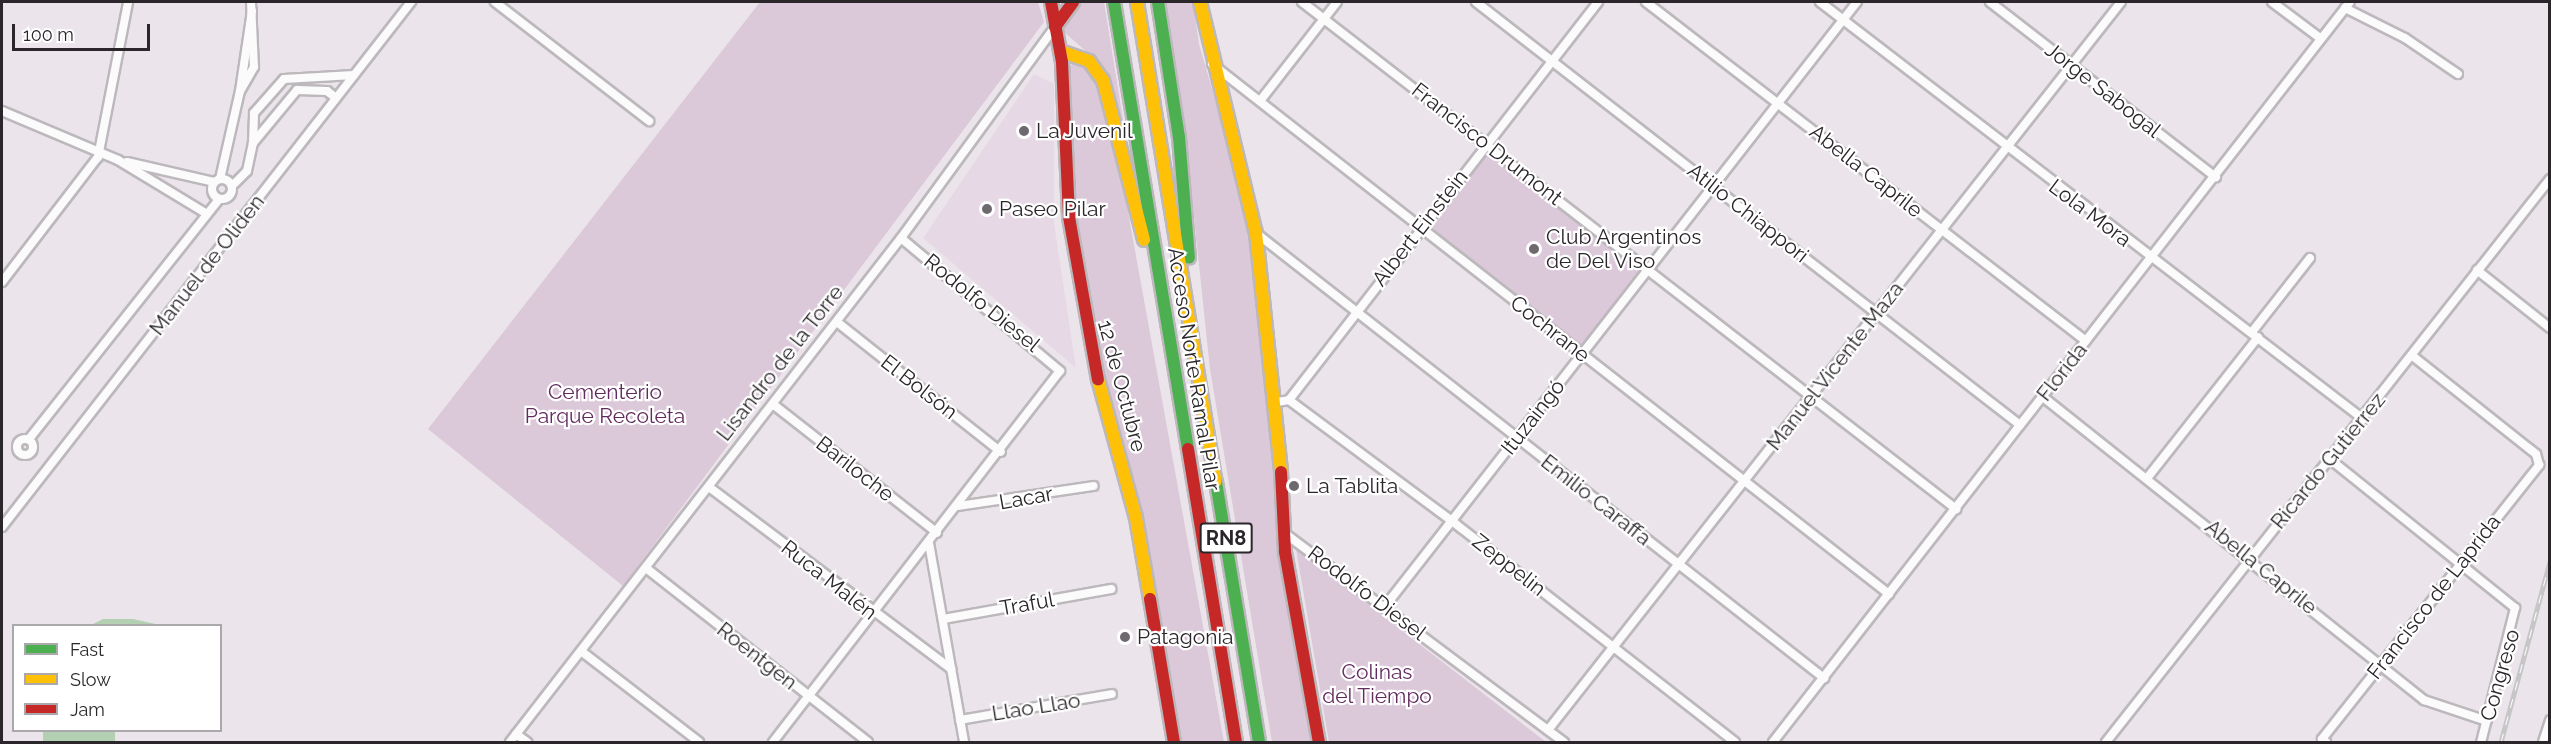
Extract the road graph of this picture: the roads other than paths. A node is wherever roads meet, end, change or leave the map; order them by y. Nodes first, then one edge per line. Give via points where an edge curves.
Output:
1 (128, 2) edge
2 (251, 2) edge
3 (411, 2) edge
4 (495, 2) edge
5 (1051, 2) edge
6 (1073, 2) edge
7 (1114, 2) edge
8 (1137, 2) edge
9 (1158, 2) edge
10 (1200, 2) edge
11 (1302, 2) edge
12 (1338, 2) edge
13 (1476, 2) edge
14 (1598, 2) edge
15 (1646, 2) edge
16 (1820, 2) edge
17 (1857, 2) edge
18 (1990, 2) edge
19 (2121, 2) edge
20 (2272, 2) edge
21 (2347, 5) edge
22 (1324, 18) junction
23 (1843, 20) junction
24 (1055, 27) junction
25 (2320, 38) junction
26 (1060, 51) junction
27 (1551, 60) junction
28 (1211, 63) junction
29 (2071, 65) junction
30 (2458, 74) dead end
31 (354, 75) junction
32 (336, 98) junction
33 (1260, 101) junction
34 (1778, 103) junction
35 (2, 111) edge
36 (650, 121) dead end
37 (253, 143) junction
38 (1486, 144) junction
39 (2005, 149) junction
40 (100, 152) junction
41 (118, 160) junction
42 (2216, 177) junction
43 (2550, 179) edge
44 (217, 181) junction
45 (232, 186) junction
46 (1713, 186) junction
47 (219, 199) junction
48 (204, 212) junction
49 (1421, 228) junction
50 (1942, 230) junction
51 (1256, 232) junction
52 (901, 238) junction
53 (2153, 257) junction
54 (2310, 258) dead end
55 (1648, 270) junction
56 (2477, 270) junction
57 (2, 282) edge
58 (1356, 311) junction
59 (1876, 313) junction
60 (837, 322) junction
61 (2550, 328) edge
62 (1193, 333) junction
63 (2255, 335) junction
64 (2086, 341) junction
65 (1171, 350) junction
66 (1582, 354) junction
67 (2413, 356) junction
68 (1811, 396) junction
69 (2043, 397) junction
70 (1283, 401) junction
71 (774, 405) junction
72 (2363, 419) junction
73 (2020, 425) junction
74 (1517, 437) junction
75 (29, 439) dead end
76 (1000, 452) junction
77 (2331, 460) junction
78 (2148, 477) junction
79 (1744, 481) junction
80 (1094, 486) dead end
81 (709, 487) junction
82 (958, 506) junction
83 (1956, 509) junction
84 (1452, 521) junction
85 (2, 527) edge
86 (1283, 532) junction
87 (937, 533) junction
88 (929, 543) junction
89 (2250, 558) junction
90 (2459, 562) junction
91 (1678, 564) junction
92 (646, 568) junction
93 (1111, 589) dead end
94 (1889, 594) junction
95 (1386, 605) junction
96 (873, 614) junction
97 (943, 619) junction
98 (1613, 647) junction
99 (581, 651) junction
100 (2380, 664) junction
101 (951, 669) junction
102 (1824, 678) junction
103 (1112, 694) dead end
104 (809, 697) junction
105 (960, 720) junction
106 (2550, 720) edge
107 (2487, 721) junction
108 (1548, 730) junction
109 (516, 734) junction
110 (2324, 741) edge
111 (510, 742) edge
112 (527, 742) edge
113 (699, 742) edge
114 (773, 742) edge
115 (868, 742) edge
116 (964, 742) edge
117 (1174, 742) edge
118 (1236, 742) edge
119 (1259, 742) edge
120 (1319, 742) edge
121 (1564, 742) edge
122 (1736, 742) edge
123 (1773, 742) edge
124 (2106, 742) edge
125 (2481, 742) edge
126 (2543, 742) edge

1 - 40 street
2 - 44 street via 240,91
3 - 31 street, Manuel de Oliden
4 - 36 street
5 - 24 main road, 12 de Octubre
6 - 24 main road, Lisandro de la Torre
7 - 65 main road, Acceso Norte Ramal Pilar / RN8
8 - 62 main road, Acceso Norte Ramal Pilar / RN8
9 - 62 main road via 1185,191
10 - 28 main road
11 - 22 street, Francisco Drumont
12 - 22 street
13 - 27 street, Atilio Chiappori
14 - 27 street, Albert Einstein
15 - 34 street, Abella Caprile
16 - 23 street, Lola Mora
17 - 23 street, Ituzaingó
18 - 29 street, Jorge Sabogal
19 - 29 street, Manuel Vicente Maza
20 - 25 street
21 - 25 street, Florida
21 - 30 street
22 - 33 street
22 - 38 street, Francisco Drumont
23 - 34 street, Ituzaingó
23 - 39 street, Lola Mora
24 - 26 main road, 12 de Octubre
24 - 52 street, Lisandro de la Torre
25 - 42 street, Florida
26 - 65 main road via 1089,61 1106,87
26 - 117 main road, 12 de Octubre via 1069,217 1088,342 1136,518
27 - 38 street, Albert Einstein
27 - 46 street, Atilio Chiappori
28 - 33 street, Cochrane
28 - 51 main road
29 - 39 street, Manuel Vicente Maza
29 - 42 street, Jorge Sabogal
31 - 32 street, Manuel de Oliden
31 - 37 street via 284,79 254,114
32 - 37 street via 308,87 297,90
32 - 85 street, Manuel de Oliden
33 - 49 street, Cochrane
34 - 46 street, Ituzaingó
34 - 50 street, Abella Caprile
35 - 40 street
37 - 45 street via 248,171
38 - 49 street, Albert Einstein
38 - 55 street, Francisco Drumont
39 - 50 street, Manuel Vicente Maza
39 - 53 street, Lola Mora
40 - 41 street
40 - 57 street
41 - 44 street
41 - 48 street
42 - 53 street, Florida
43 - 56 street, Ricardo Gutierrez
44 - 45 street
44 - 47 street via 212,192
45 - 47 street via 228,198
46 - 55 street, Ituzaingó
46 - 59 street, Atilio Chiappori
47 - 48 street
48 - 75 street
49 - 58 street, Albert Einstein
49 - 66 street, Cochrane
50 - 59 street, Manuel Vicente Maza
50 - 64 street, Abella Caprile
51 - 58 street, Emilio Caraffa
51 - 70 main road
52 - 60 street, Lisandro de la Torre
52 - 76 street, Rodolfo Diesel via 1060,371
53 - 63 street, Lola Mora
53 - 64 street, Florida
54 - 63 street
55 - 66 street, Ituzaingó
55 - 68 street, Francisco Drumont
56 - 61 street
56 - 67 street, Ricardo Gutierrez
58 - 70 street, Albert Einstein
58 - 74 street, Emilio Caraffa
59 - 68 street, Manuel Vicente Maza
59 - 73 street, Atilio Chiappori
60 - 71 street, Lisandro de la Torre
60 - 76 street, El Bolsón
62 - 119 main road, Acceso Norte Ramal Pilar / RN8
63 - 72 street, Lola Mora
63 - 78 street
64 - 69 street, Florida
65 - 118 main road, Acceso Norte Ramal Pilar / RN8
66 - 74 street, Ituzaingó
66 - 79 street, Cochrane
67 - 72 street, Ricardo Gutierrez
67 - 90 street, Francisco de Laprida via 2536,454 2539,465
68 - 79 street, Manuel Vicente Maza
68 - 83 street, Francisco Drumont
69 - 73 street, Florida
69 - 78 street, Abella Caprile
70 - 84 street, Zeppelin
70 - 86 main road
71 - 81 street, Lisandro de la Torre
71 - 87 street, Bariloche
72 - 77 street, Ricardo Gutierrez
73 - 83 street, Florida
74 - 84 street, Ituzaingó
74 - 91 street, Emilio Caraffa
76 - 82 street
77 - 89 street, Ricardo Gutierrez
77 - 90 street
78 - 89 street, Abella Caprile
79 - 91 street, Manuel Vicente Maza
79 - 94 street, Cochrane
80 - 82 street, Lacar
81 - 92 street, Lisandro de la Torre
81 - 96 street, Ruca Malén
82 - 87 street
83 - 94 street, Florida
84 - 95 street, Ituzaingó
84 - 98 street, Zeppelin
86 - 95 street, Rodolfo Diesel
86 - 120 main road
87 - 88 street
88 - 96 street
88 - 97 street
89 - 100 street, Abella Caprile
89 - 124 street, Ricardo Gutierrez
90 - 100 street, Francisco de Laprida
90 - 107 street, Congreso via 2515,608
91 - 98 street, Manuel Vicente Maza
91 - 102 street, Emilio Caraffa
92 - 99 street, Lisandro de la Torre
92 - 104 street, Roentgen
93 - 97 street, Traful
94 - 102 street, Florida
95 - 108 street, Rodolfo Diesel
96 - 101 street, Ruca Malén
96 - 104 street
97 - 101 street
98 - 108 street, Manuel Vicente Maza
98 - 122 street, Zeppelin
99 - 109 street, Lisandro de la Torre
99 - 113 street
100 - 107 street, Abella Caprile via 2424,700
100 - 110 street, Francisco de Laprida
101 - 105 street
102 - 123 street, Florida
103 - 105 street, Llao Llao
104 - 114 street
104 - 115 street, Roentgen
105 - 116 street
106 - 126 street
107 - 125 street, Congreso
108 - 121 street, Rodolfo Diesel
109 - 111 street, Lisandro de la Torre
109 - 112 street

